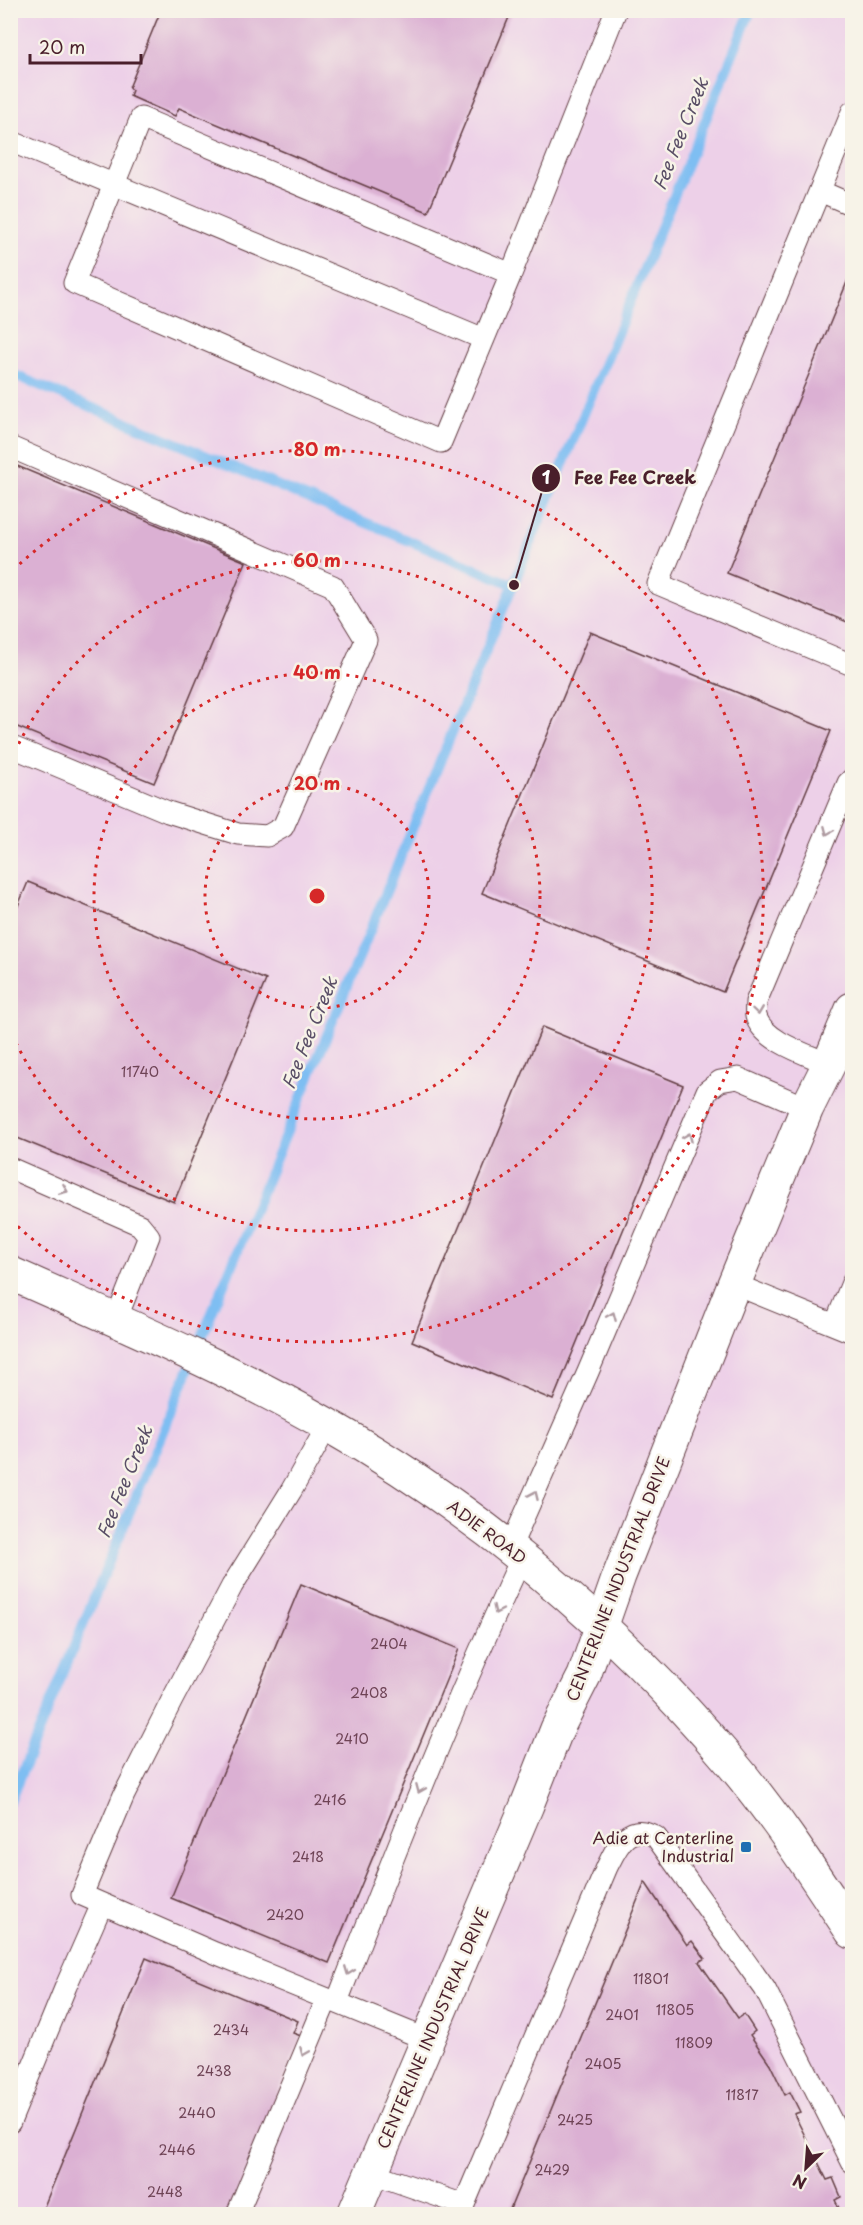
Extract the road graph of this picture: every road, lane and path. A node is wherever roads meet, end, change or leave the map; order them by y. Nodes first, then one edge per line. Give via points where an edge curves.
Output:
1 (616, 10) edge
2 (852, 112) edge
3 (10, 141) edge
4 (115, 183) junction
5 (820, 191) junction
6 (852, 205) edge
7 (511, 274) junction
8 (484, 339) junction
9 (10, 447) edge
10 (852, 665) edge
11 (10, 746) edge
12 (852, 779) edge
13 (852, 1009) edge
14 (830, 1064) junction
15 (807, 1108) junction
16 (10, 1168) edge
17 (10, 1273) edge
18 (852, 1283) edge
19 (734, 1284) junction
20 (129, 1326) junction
21 (844, 1329) edge
22 (328, 1425) junction
23 (516, 1553) junction
24 (600, 1626) junction
25 (102, 1904) junction
26 (852, 1932) edge
27 (332, 2000) junction
28 (428, 2040) junction
29 (10, 2122) edge
30 (852, 2162) edge
31 (372, 2173) junction
32 (462, 2210) edge
33 (237, 2214) edge
34 (354, 2214) edge

1 - 7 lane
2 - 5 lane
3 - 4 lane
4 - 7 lane via 141,118
4 - 8 lane
4 - 8 lane via 74,283 441,442
5 - 6 lane
5 - 10 lane via 658,584
7 - 8 lane
9 - 11 lane via 333,586 366,640 283,828 267,836 237,834 168,812
12 -> 14 lane via 756,1002 756,1017 767,1033
13 - 14 street, CENTERLINE INDUSTRIAL DRIVE
14 - 15 street, CENTERLINE INDUSTRIAL DRIVE
15 - 19 street, CENTERLINE INDUSTRIAL DRIVE
23 -> 15 lane via 707,1091 720,1081 738,1078
16 -> 20 lane via 140,1225 148,1236
17 - 20 street, ADIE ROAD
18 - 21 lane
19 - 21 lane
19 - 24 street, CENTERLINE INDUSTRIAL DRIVE
20 - 22 street, ADIE ROAD via 256,1385
22 - 23 street, ADIE ROAD via 411,1476
22 - 25 lane via 232,1586 123,1795 82,1895
23 - 24 street, ADIE ROAD
23 -> 27 lane
24 - 26 street, ADIE ROAD via 728,1760 796,1849
24 - 28 street, CENTERLINE INDUSTRIAL DRIVE via 584,1676 557,1729
25 - 27 lane
25 - 29 lane
27 - 28 lane
27 -> 33 lane
28 - 31 street, CENTERLINE INDUSTRIAL DRIVE
30 - 32 lane via 765,1989 656,1837 646,1831 636,1832 620,1841 607,1868
31 - 32 lane
31 - 34 street, CENTERLINE INDUSTRIAL DRIVE

